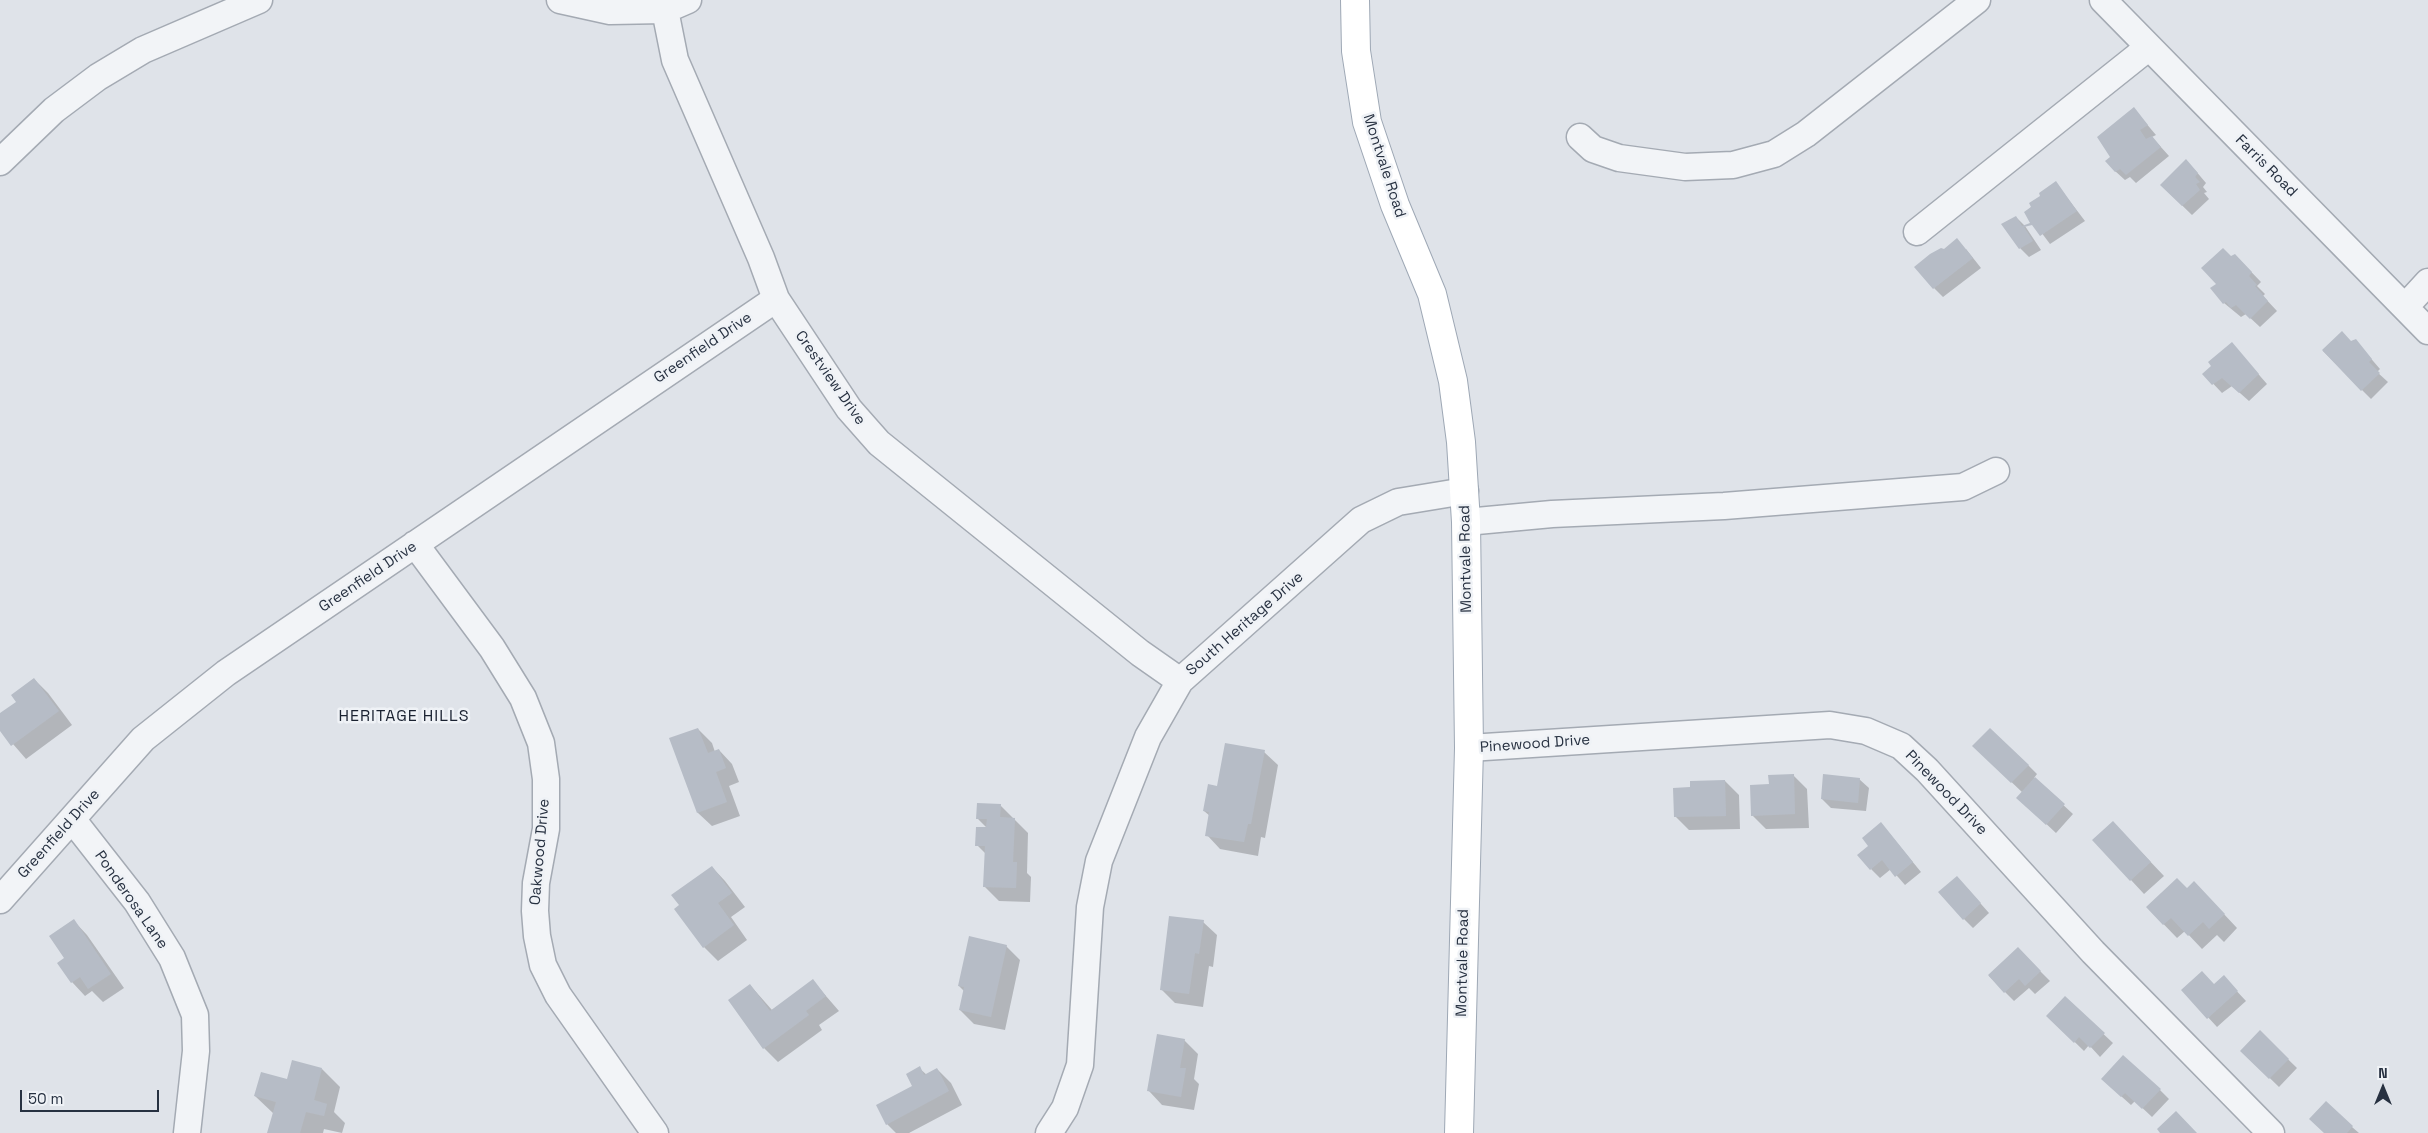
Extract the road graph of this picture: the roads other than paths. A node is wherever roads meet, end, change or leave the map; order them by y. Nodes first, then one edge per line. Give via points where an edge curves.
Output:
1 (258, 0) edge
2 (560, 0) edge
3 (688, 0) edge
4 (1355, 0) edge
5 (1977, 0) edge
6 (2103, 0) edge
7 (665, 10) junction
8 (2149, 47) junction
9 (1580, 137) dead end
10 (0, 162) edge
11 (1918, 232) dead end
12 (2428, 282) edge
13 (776, 299) junction
14 (2405, 307) junction
15 (2428, 331) edge
16 (1996, 471) dead end
17 (1464, 492) junction
18 (1466, 522) junction
19 (415, 544) junction
20 (1180, 681) junction
21 (1469, 748) junction
22 (72, 819) junction
23 (0, 900) edge
24 (187, 1133) edge
25 (655, 1133) edge
26 (1049, 1133) edge
27 (1459, 1133) edge
28 (2271, 1133) edge

1 - 10 street via 143,50 106,72 54,110
2 - 7 street via 610,11
3 - 7 street
4 - 17 main road, Montvale Road via 1356,51 1367,122 1395,206 1432,294 1453,381
5 - 9 street via 1806,134 1774,154 1733,165 1685,167 1619,158 1593,149
6 - 8 street, Farris Road
7 - 13 street, Crestview Drive via 675,60
8 - 11 street
8 - 14 street, Farris Road
12 - 14 street
13 - 19 street, Greenfield Drive
13 - 20 street, Crestview Drive via 849,409 878,443 1140,653
14 - 15 street, Farris Road
16 - 18 street via 1963,488
17 - 18 main road, Montvale Road
17 - 20 street, South Heritage Drive via 1398,502 1361,520
18 - 21 main road, Montvale Road
19 - 22 street, Greenfield Drive via 226,673 143,739
19 - 25 street, Oakwood Drive via 492,648 522,698 541,743 546,779 546,829 534,911 543,965 558,995
20 - 26 street, South Heritage Drive via 1148,737 1099,861 1090,907 1080,1065 1065,1108
21 - 27 main road, Montvale Road
21 - 28 street, Pinewood Drive via 1830,726 1866,731 1901,746 1927,770 2094,952
22 - 23 street, Greenfield Drive
22 - 24 street, Ponderosa Lane via 137,902 172,958 195,1015 196,1051

